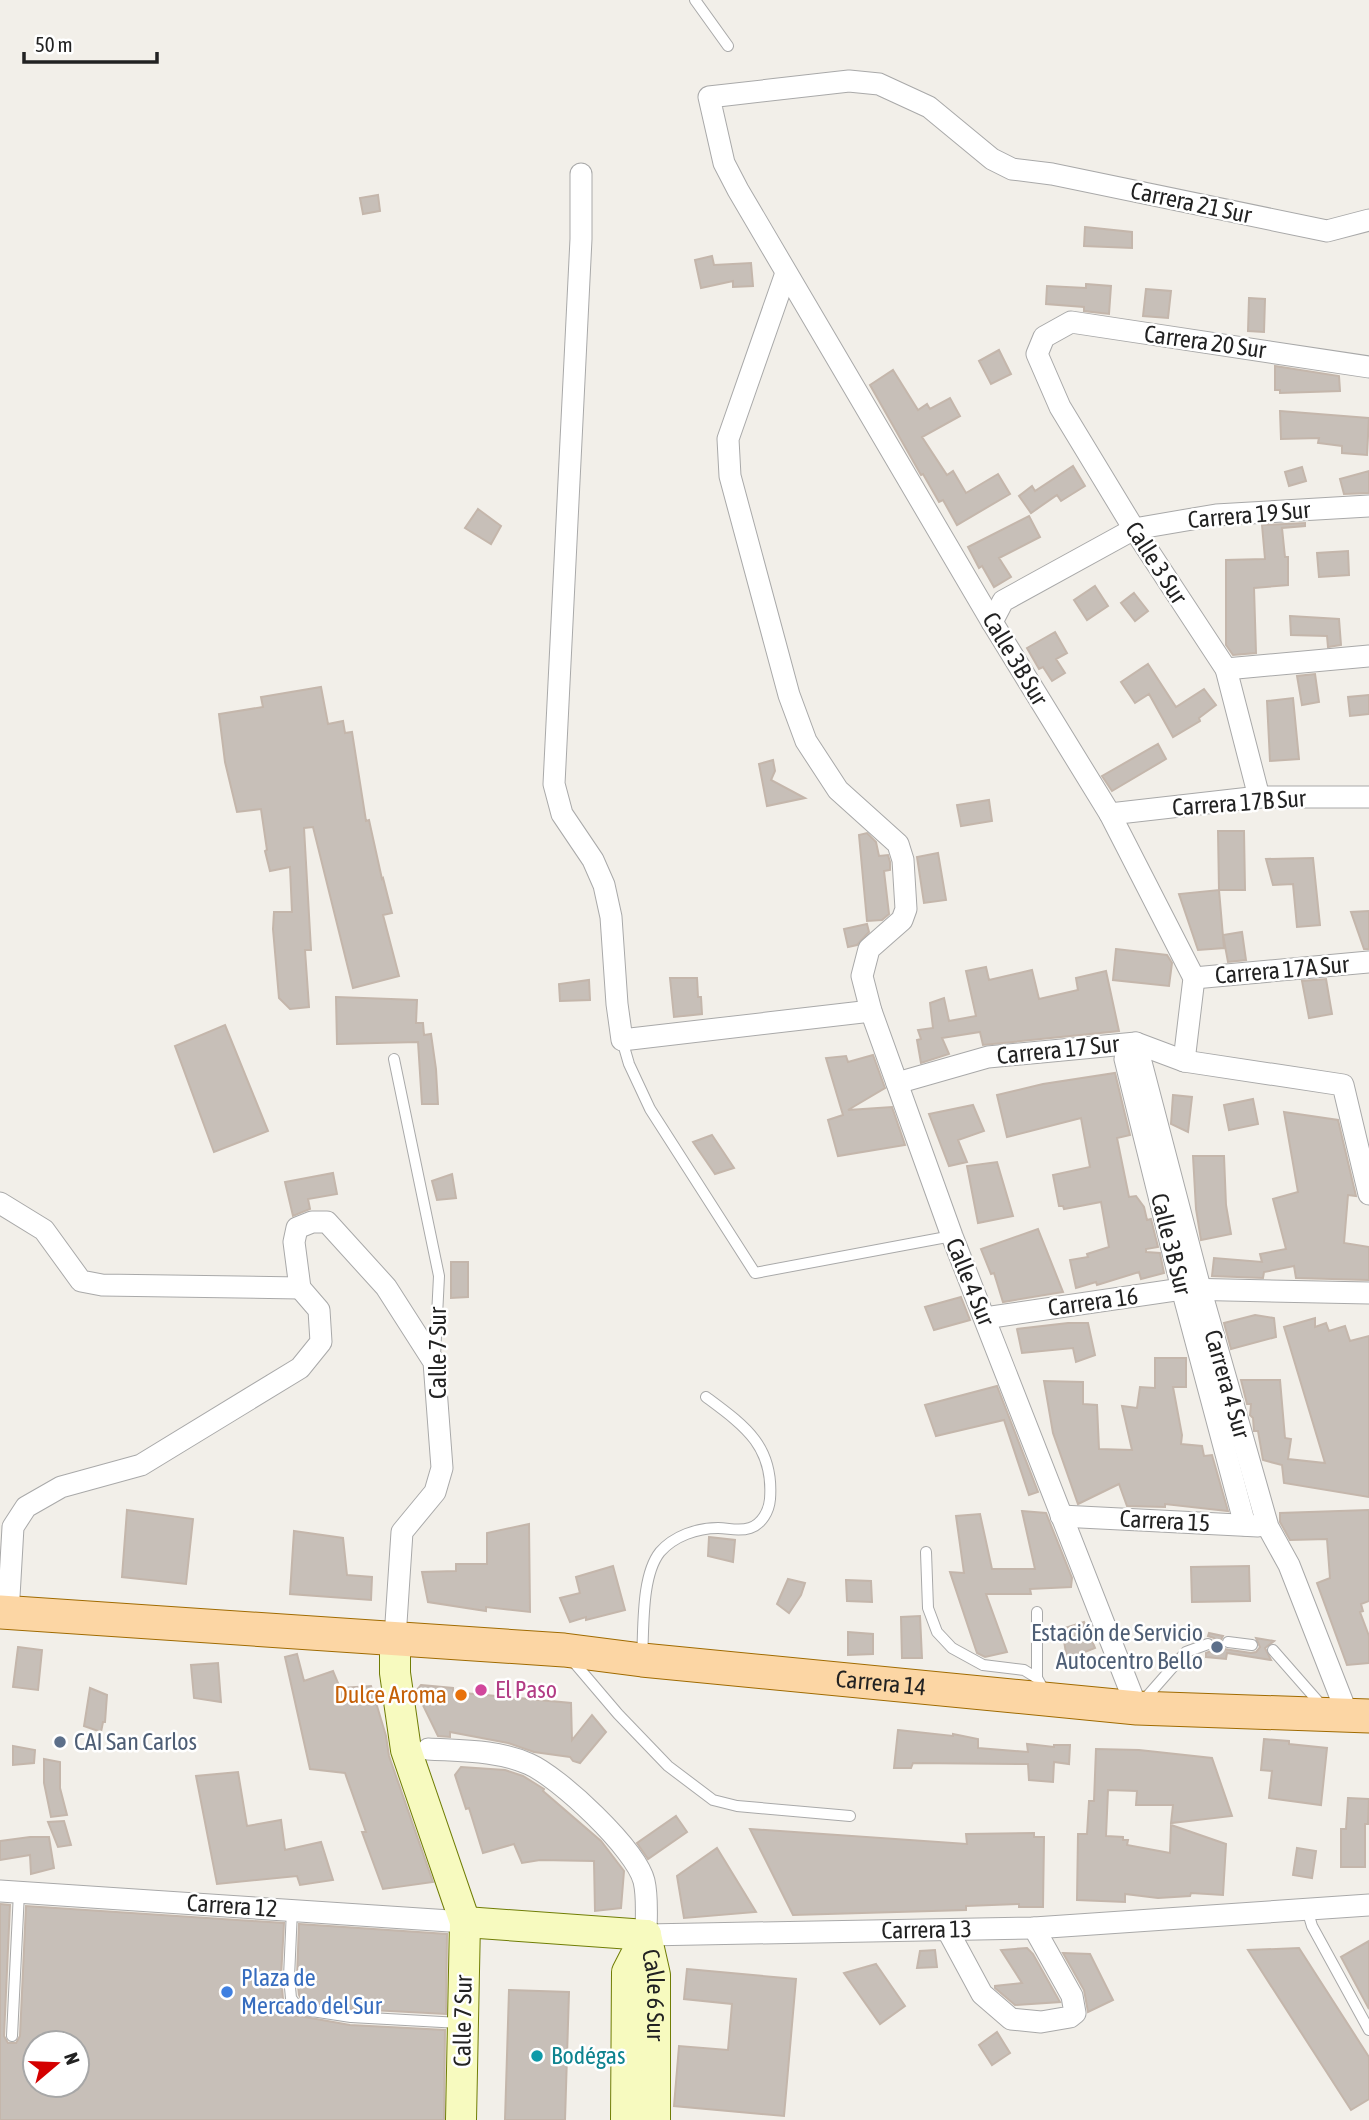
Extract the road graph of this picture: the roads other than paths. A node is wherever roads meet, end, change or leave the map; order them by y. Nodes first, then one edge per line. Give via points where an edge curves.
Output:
1 (695, 0) edge
2 (728, 46) dead end
3 (1012, 170) joint
4 (581, 174) dead end
5 (1369, 220) edge
6 (786, 273) junction
7 (1044, 337) joint
8 (1369, 366) edge
9 (1369, 506) edge
10 (1134, 529) junction
11 (992, 622) junction
12 (1369, 656) edge
13 (1226, 669) junction
14 (1259, 797) junction
15 (1369, 797) edge
16 (1110, 814) junction
17 (1369, 962) edge
18 (1194, 978) junction
19 (871, 1011) junction
20 (622, 1040) junction
21 (1129, 1043) junction
22 (394, 1059) dead end
23 (1184, 1060) junction
24 (897, 1083) junction
25 (1369, 1194) edge
26 (0, 1203) edge
27 (952, 1236) junction
28 (300, 1288) junction
29 (1191, 1289) junction
30 (1369, 1293) edge
31 (985, 1318) junction
32 (434, 1362) junction
33 (706, 1396) dead end
34 (1061, 1516) junction
35 (1245, 1525) junction
36 (1268, 1527) junction
37 (926, 1552) dead end
38 (1037, 1612) dead end
39 (4, 1613) edge
40 (395, 1638) junction
41 (1228, 1642) dead end
42 (1208, 1644) dead end
43 (1252, 1645) dead end
44 (564, 1650) junction
45 (1273, 1650) dead end
46 (642, 1660) junction
47 (1043, 1689) junction
48 (401, 1699) junction
49 (1137, 1708) junction
50 (1349, 1715) edge
51 (428, 1749) junction
52 (850, 1816) dead end
53 (10, 1891) edge
54 (1369, 1905) edge
55 (1307, 1909) junction
56 (292, 1910) junction
57 (473, 1922) junction
58 (1034, 1928) junction
59 (948, 1931) junction
60 (646, 1935) junction
61 (463, 2023) junction
62 (1369, 2030) edge
63 (12, 2035) dead end
64 (461, 2120) edge
65 (481, 2120) edge
66 (626, 2120) edge
67 (655, 2120) edge

1 - 2 lane
3 - 5 street, Carrera 21 Sur via 1052,174 1327,231
3 - 6 street, Calle 3B Sur via 982,152 929,107 878,84 849,81 709,97 724,163
4 - 20 street via 554,784 562,814 604,885
6 - 11 street, Calle 3B Sur
6 - 19 street, Calle 4 Sur via 728,439 730,476 789,695 806,741 838,790 898,844 903,860 906,909 902,920 869,950 862,976
7 - 8 street, Carrera 20 Sur via 1072,323
7 - 10 street, Calle 3 Sur via 1037,355 1060,407
9 - 10 street, Carrera 19 Sur via 1216,515
10 - 11 street, Carrera 19 Sur via 1003,601
10 - 13 street, Calle 3 Sur
11 - 16 street, Calle 3B Sur
12 - 13 street
13 - 14 street, Calle 3 Sur
14 - 15 street, Carrera 17B Sur
14 - 16 street, Carrera 17B Sur
16 - 18 street, Calle 3B Sur
17 - 18 street, Carrera 17A Sur
18 - 23 street
19 - 20 street
19 - 24 street, Calle 4 Sur
20 - 27 lane via 650,1109 755,1273
21 - 23 street, Carrera 17 Sur
21 - 24 street, Carrera 17 Sur via 988,1057
21 - 29 street, Calle 3B Sur
22 - 32 lane, Calle 7 Sur via 439,1276
23 - 25 street, Carrera 17 Sur via 1343,1085
24 - 27 street, Calle 4 Sur
26 - 28 street via 44,1230 81,1281
27 - 31 street, Calle 4 Sur
28 - 32 street via 294,1242 297,1228 327,1222 386,1287
28 - 39 street via 319,1310 321,1342 300,1368 141,1465 61,1487 26,1507 13,1527
29 - 30 street, Carrera 16
29 - 31 street, Carrera 16
29 - 35 street, Calle 3B Sur
29 - 36 street, Carrera 4 Sur
31 - 34 street, Calle 4 Sur
32 - 40 street, Calle 7 Sur via 442,1468 435,1492 402,1532
33 - 46 lane via 759,1443 768,1462 770,1505 763,1519 751,1527 695,1531 675,1539 659,1553 648,1577
34 - 35 street, Carrera 15
34 - 49 street, Calle 4 Sur
35 - 36 street, Carrera 15
36 - 50 street, Carrera 4 Sur via 1289,1565
37 - 47 lane via 928,1608 937,1632 952,1648 983,1665 1024,1670
38 - 47 lane
39 - 40 main road, Carrera 14
40 - 44 main road, Carrera 14
40 - 48 main road
41 - 43 lane
42 - 49 lane via 1186,1652
44 - 46 main road, Carrera 14
44 - 52 lane via 668,1766 713,1800
45 - 50 lane
46 - 47 main road, Carrera 14
47 - 49 main road, Carrera 14
48 - 51 main road
48 - 57 main road via 406,1749
49 - 50 main road, Carrera 14
51 - 57 main road
51 - 60 street via 491,1752 531,1765 604,1823 644,1881
53 - 56 street, Carrera 12
53 - 63 lane
54 - 55 street, Carrera 13
55 - 58 street, Carrera 13
55 - 62 lane
56 - 57 street, Carrera 12
56 - 61 lane via 289,1977 291,1998 299,2009 351,2017
57 - 60 main road, Carrera 13
57 - 61 main road, Calle 7 Sur
57 - 65 main road, Calle 7 Sur
58 - 59 street, Carrera 13
58 - 59 street via 1072,1996 1075,2013 1070,2018 1041,2022 1011,2019 982,1994
59 - 60 street, Carrera 13
60 - 66 main road, Calle 6 Sur via 627,1972
60 - 67 main road, Calle 6 Sur via 656,1975
61 - 64 main road, Calle 7 Sur

